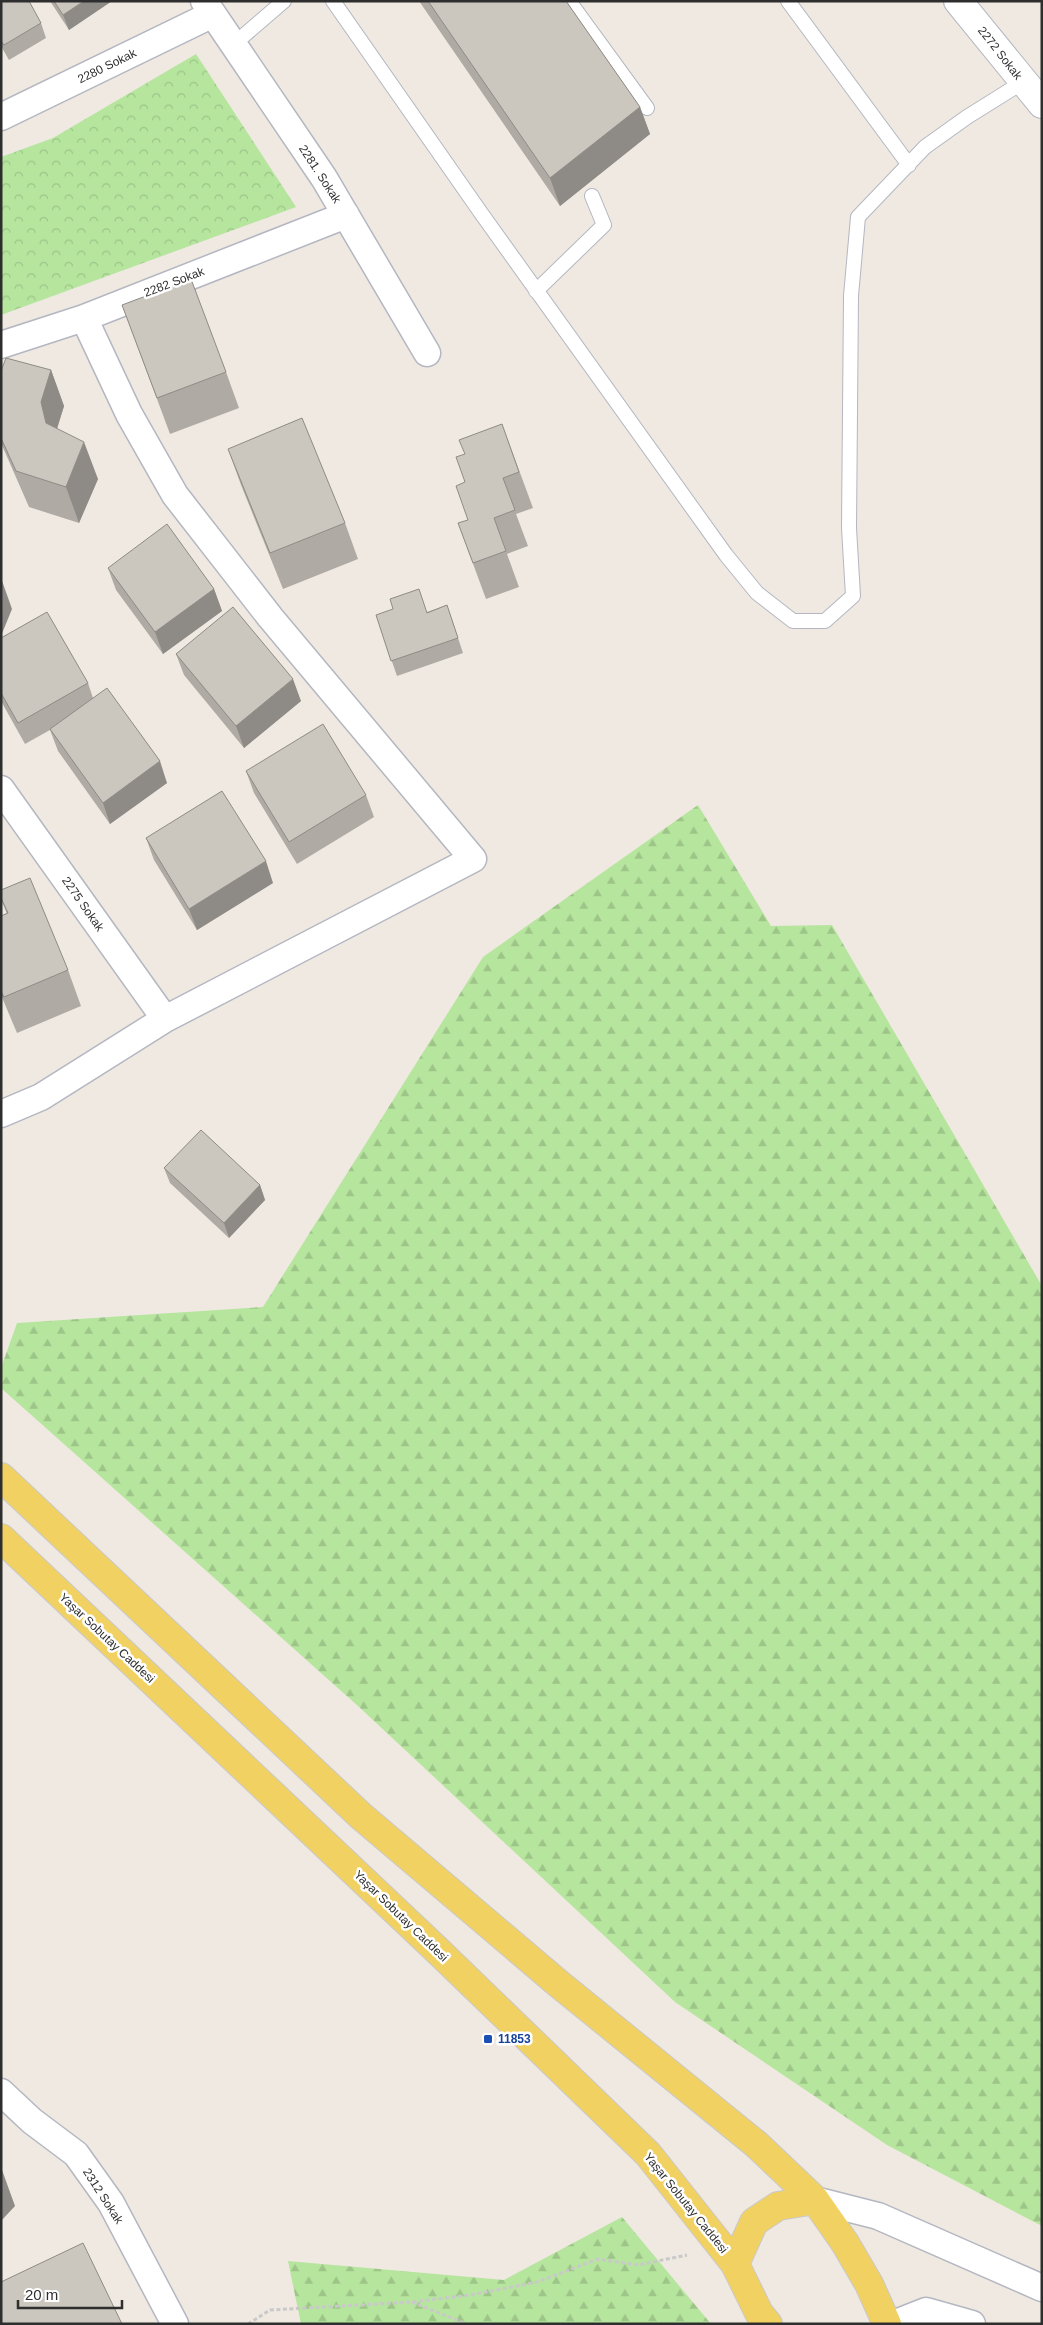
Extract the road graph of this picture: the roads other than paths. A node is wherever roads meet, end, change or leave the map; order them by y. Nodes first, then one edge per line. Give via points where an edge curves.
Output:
1 (284, 1) edge
2 (334, 1) edge
3 (569, 1) edge
4 (788, 1) edge
5 (958, 1) edge
6 (209, 8) edge
7 (234, 44) junction
8 (1022, 82) junction
9 (1042, 104) edge
10 (647, 108) dead end
11 (1, 117) edge
12 (909, 164) junction
13 (592, 196) dead end
14 (346, 215) junction
15 (536, 291) junction
16 (84, 318) junction
17 (1, 345) edge
18 (427, 353) dead end
19 (1, 789) edge
20 (165, 1019) junction
21 (1, 1114) edge
22 (1, 1477) edge
23 (1, 1538) edge
24 (1, 2092) edge
25 (815, 2200) junction
26 (735, 2264) junction
27 (1042, 2288) edge
28 (175, 2324) edge
29 (768, 2324) edge
30 (887, 2324) edge
31 (892, 2324) edge
32 (972, 2324) edge

1 - 7 lane
2 - 15 lane
3 - 10 lane
4 - 12 lane
5 - 8 street, 2272 Sokak
6 - 7 street, 2281. Sokak
6 - 11 street, 2280 Sokak
7 - 14 street, 2281. Sokak
8 - 9 street, 2272 Sokak
8 - 12 lane via 925,147
12 - 15 lane via 858,217 851,296 849,528 853,596 825,621 793,621 756,593
13 - 15 lane via 604,225
14 - 16 street, 2282 Sokak
14 - 18 street, 2281. Sokak
16 - 17 street, 2282 Sokak
16 - 20 street via 129,414 175,495 270,617 473,859
19 - 20 street, 2275 Sokak
20 - 21 street via 42,1097
22 - 25 main road via 361,1816 559,1984 756,2144
23 - 26 main road, Yaşar Sobutay Caddesi via 648,2154
24 - 28 street, 2312 Sokak via 32,2121 76,2154 111,2203
25 - 26 main road via 778,2206 754,2222
25 - 27 street via 878,2216
25 - 30 main road via 850,2251
26 - 29 main road, Yaşar Sobutay Caddesi via 759,2313
31 - 32 street via 926,2311

